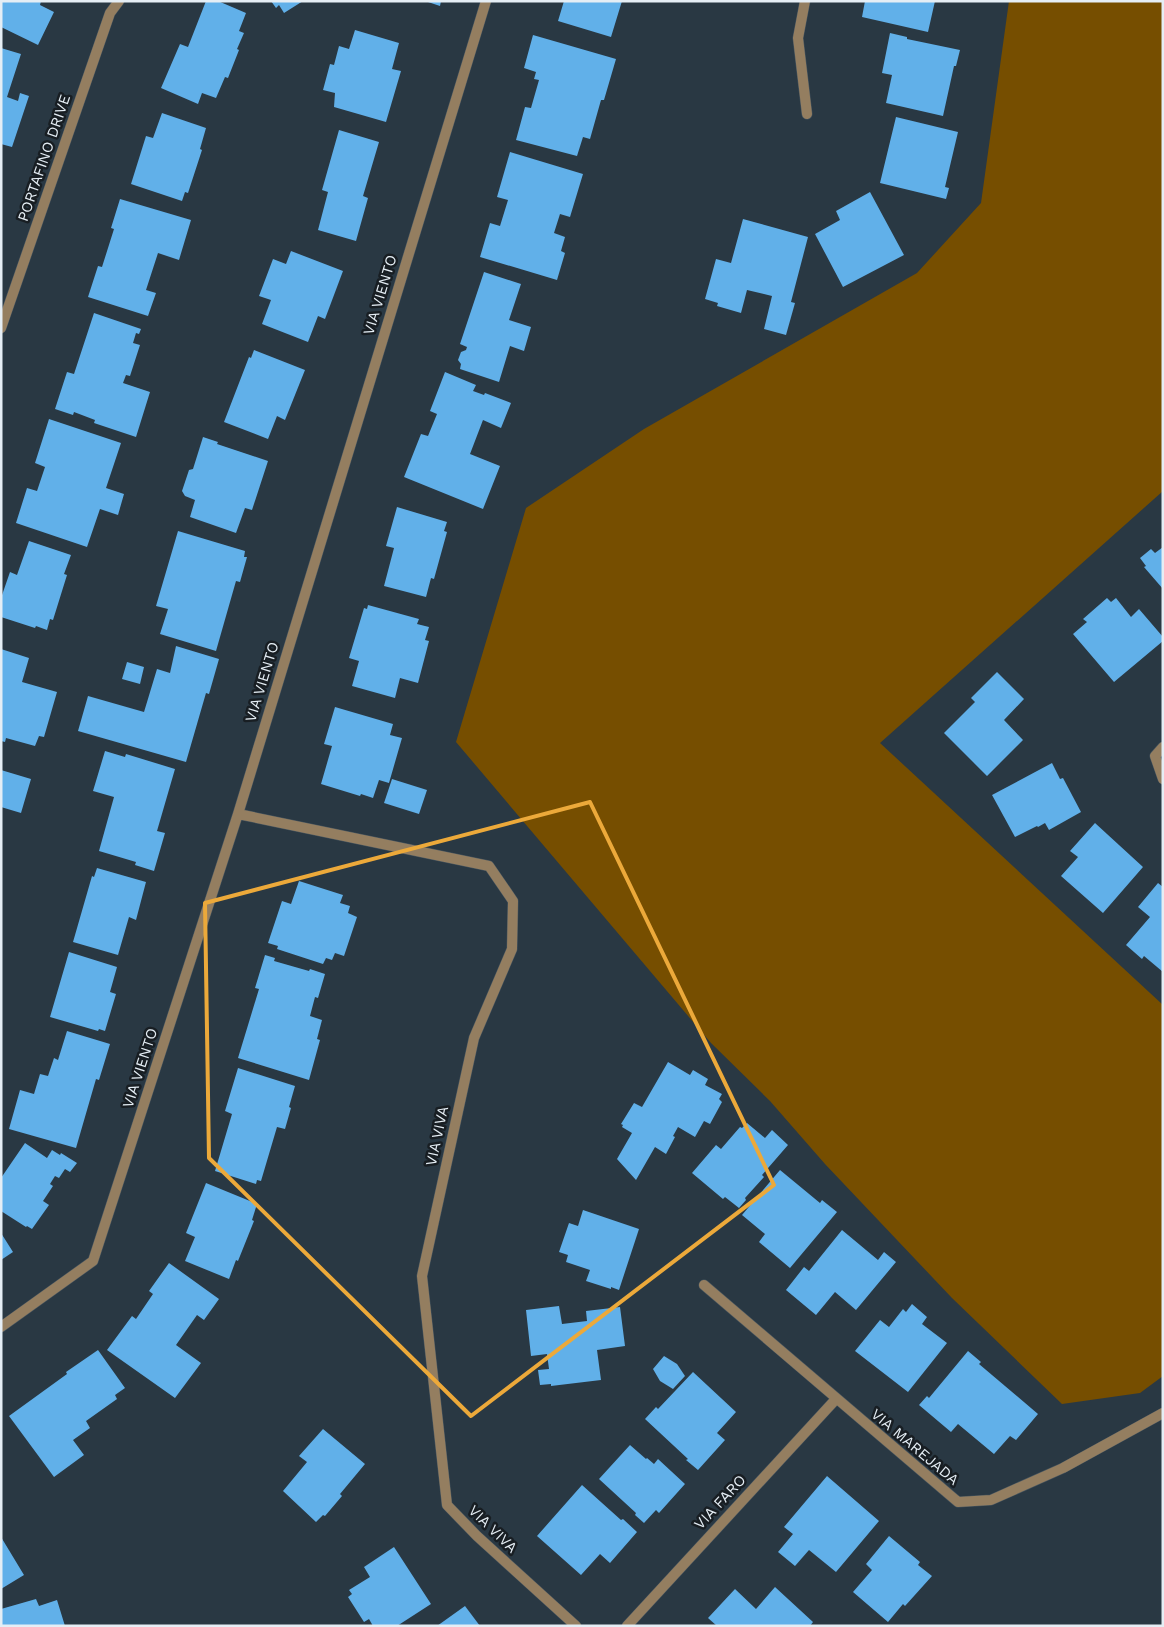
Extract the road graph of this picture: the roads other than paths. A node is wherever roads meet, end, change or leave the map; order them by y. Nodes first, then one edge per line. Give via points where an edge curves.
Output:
1 (119, 1) edge
2 (486, 1) edge
3 (805, 1) edge
4 (807, 114) dead end
5 (1, 328) edge
6 (1163, 747) edge
7 (1163, 779) edge
8 (238, 814) junction
9 (704, 1285) dead end
10 (1, 1327) edge
11 (836, 1399) junction
12 (1163, 1413) edge
13 (576, 1626) edge
14 (627, 1626) edge

1 - 5 street, PORTAFINO DRIVE via 110,13
2 - 8 street, VIA VIENTO
3 - 4 street via 798,38
6 - 7 street via 1155,756
8 - 10 street, VIA VIENTO via 93,1261
8 - 13 street, VIA VIVA via 489,866 513,901 512,949 474,1038 422,1276 447,1505
9 - 11 street, VIA MAREJADA
11 - 12 street, VIA MAREJADA via 958,1502 991,1500 1064,1468
11 - 14 street, VIA FARO

